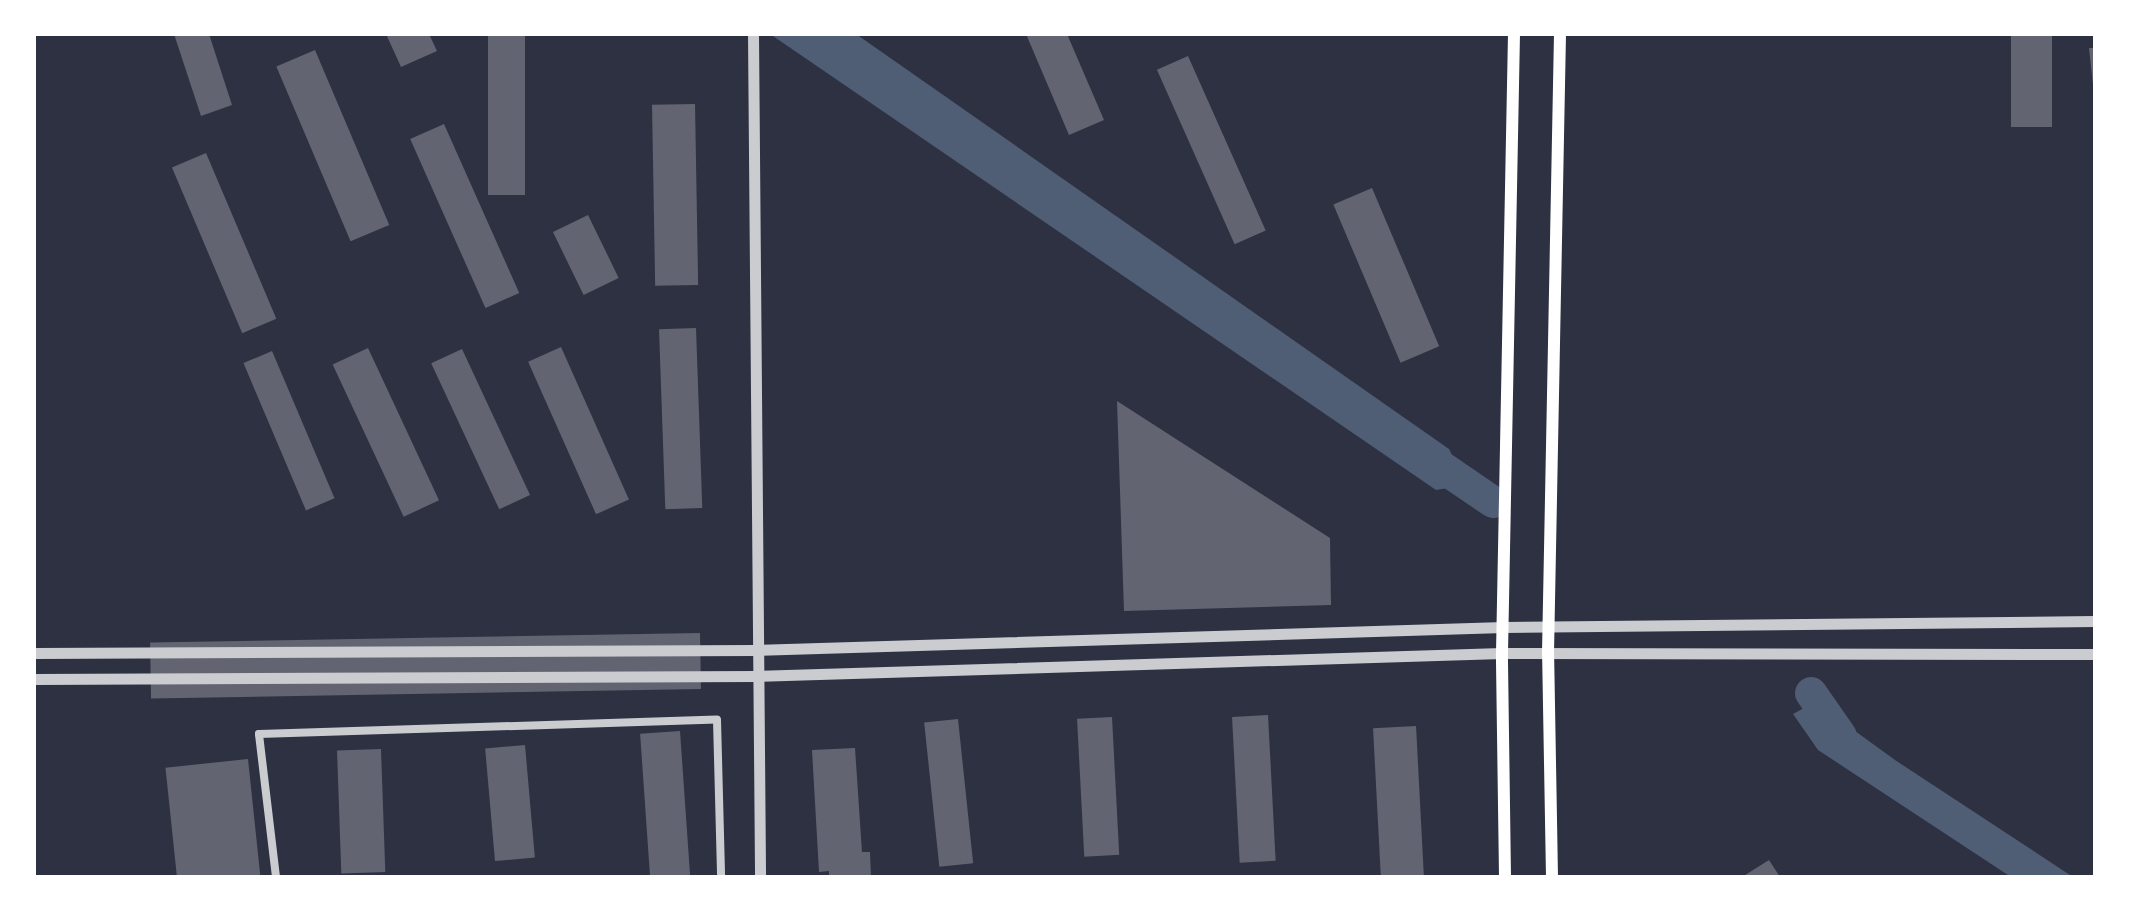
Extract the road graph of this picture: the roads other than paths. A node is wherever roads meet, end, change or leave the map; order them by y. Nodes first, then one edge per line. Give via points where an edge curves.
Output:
1 (753, 34) edge
2 (1514, 34) edge
3 (1560, 34) edge
4 (2095, 621) edge
5 (1504, 627) junction
6 (1551, 628) junction
7 (757, 650) junction
8 (34, 653) edge
9 (1502, 653) junction
10 (1548, 653) junction
11 (2095, 654) edge
12 (757, 676) junction
13 (34, 679) edge
14 (276, 877) edge
15 (721, 877) edge
16 (760, 877) edge
17 (1505, 877) edge
18 (1552, 877) edge

1 - 7 street
2 - 5 main road
3 - 6 main road
4 - 6 street
5 - 6 street
5 - 7 street
5 - 9 main road
6 - 10 main road
7 - 8 street
7 - 12 street
9 - 10 street
9 - 12 street
9 - 17 main road
10 - 11 street
10 - 18 main road
12 - 13 street
12 - 16 street
14 - 15 street via 259,734 717,720

